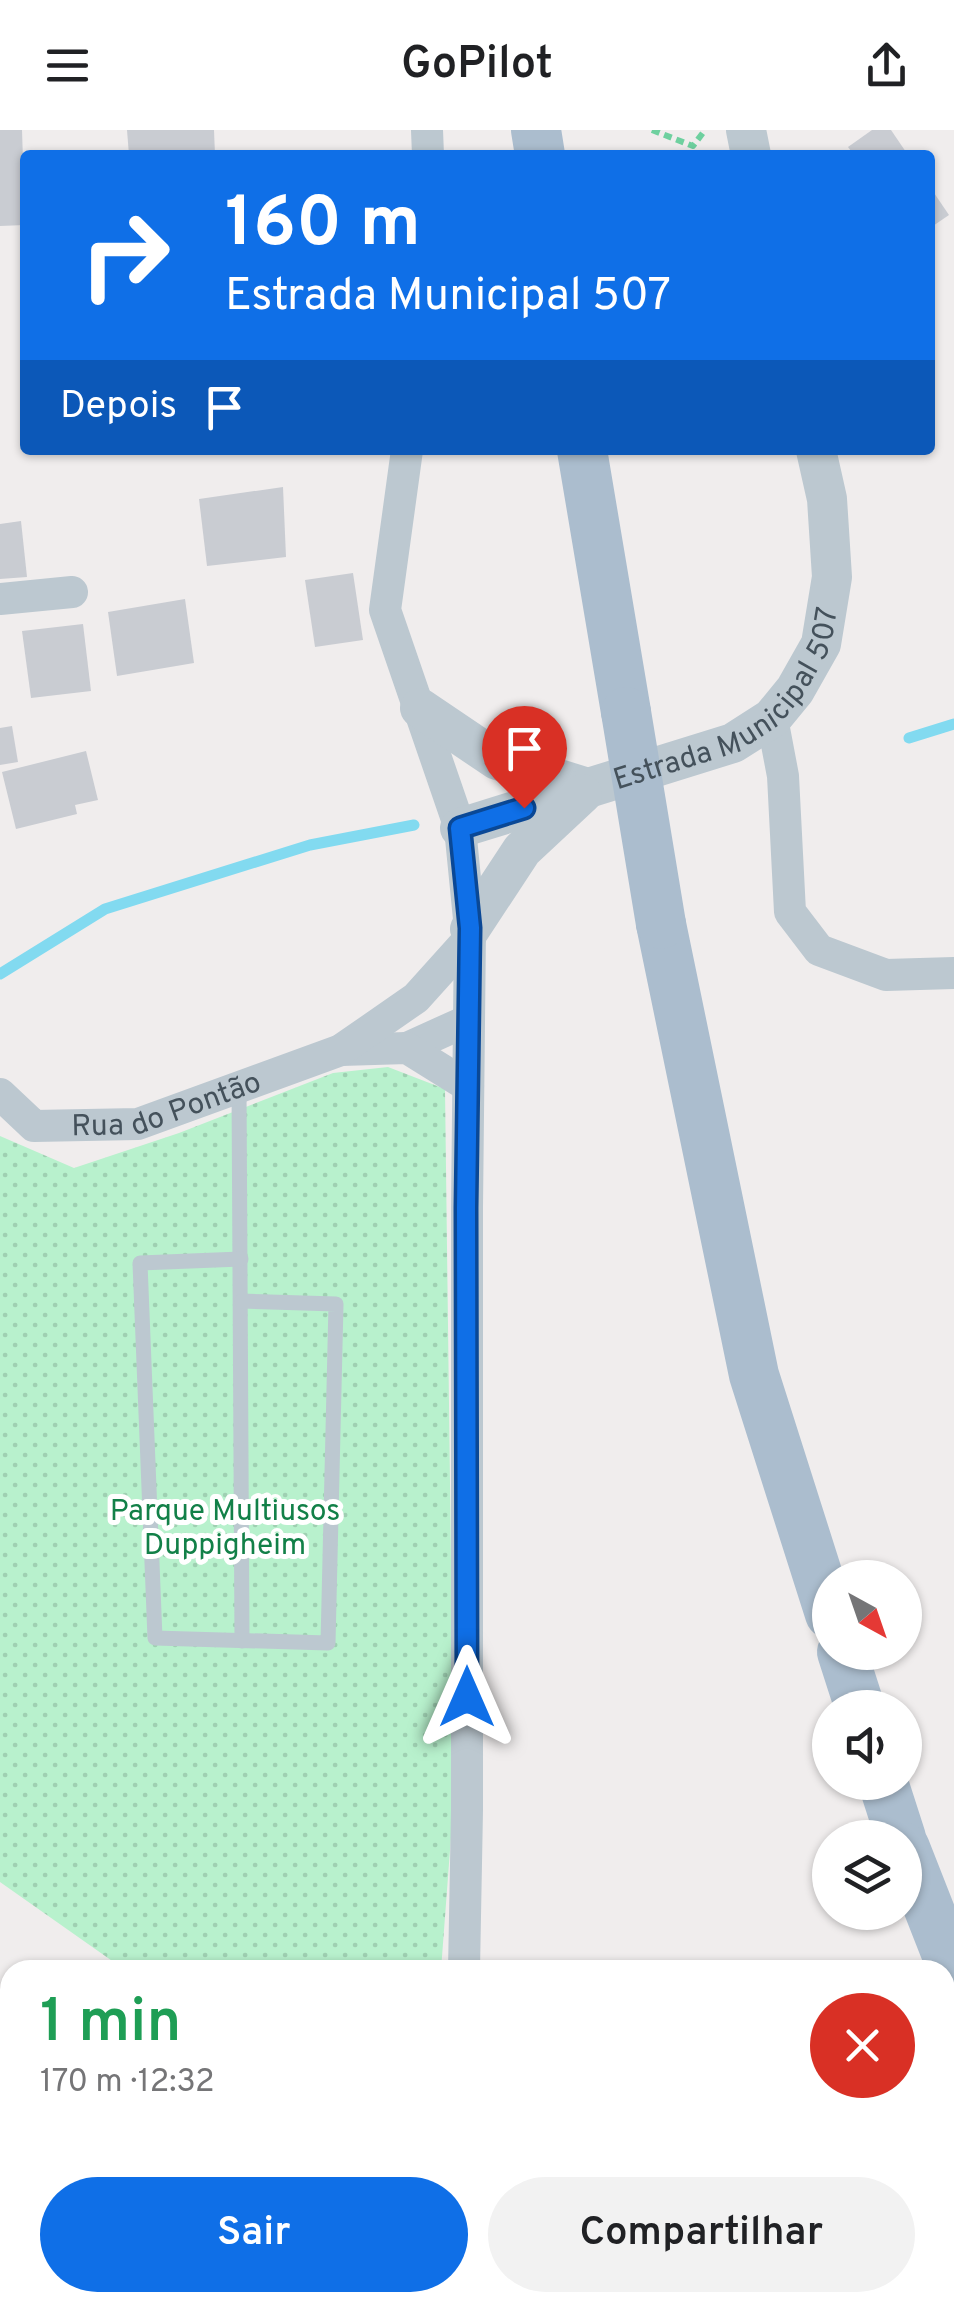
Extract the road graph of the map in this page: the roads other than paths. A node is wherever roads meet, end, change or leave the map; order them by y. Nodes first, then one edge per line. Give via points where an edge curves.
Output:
1 (406, 455) edge
2 (583, 455) edge
3 (817, 455) edge
4 (72, 592) dead end
5 (0, 599) edge
6 (420, 708) junction
7 (772, 718) junction
8 (588, 788) junction
9 (460, 828) junction
10 (470, 933) junction
11 (954, 973) edge
12 (407, 1004) junction
13 (469, 1020) junction
14 (407, 1048) junction
15 (341, 1050) junction
16 (468, 1086) junction
17 (239, 1087) junction
18 (0, 1094) edge
19 (241, 1259) junction
20 (242, 1301) junction
21 (813, 1560) edge
22 (242, 1641) junction
23 (922, 1891) edge
24 (464, 1960) edge
25 (949, 1960) edge

1 - 6 street via 385,610
2 - 21 main road, bridge via 661,924 754,1375
3 - 7 street, Estrada Municipal 507 via 832,578 822,644
4 - 5 street
6 - 8 street via 497,760
6 - 9 street
7 - 8 street, Estrada Municipal 507 via 733,742
7 - 11 street via 783,776 790,912 820,950 886,975
8 - 9 street, Estrada Municipal 507
8 - 10 street via 522,850
9 - 10 street
10 - 12 street
10 - 13 street
12 - 13 street
12 - 15 street
13 - 14 street
13 - 16 street
14 - 15 street
14 - 16 street
15 - 17 street, Rua do Pontão
16 - 24 street
17 - 18 street, Rua do Pontão via 138,1124 34,1126
17 - 19 lane
19 - 20 lane
19 - 22 lane via 140,1264 155,1638
20 - 22 lane
20 - 22 lane via 336,1304 328,1644
23 - 25 main road

